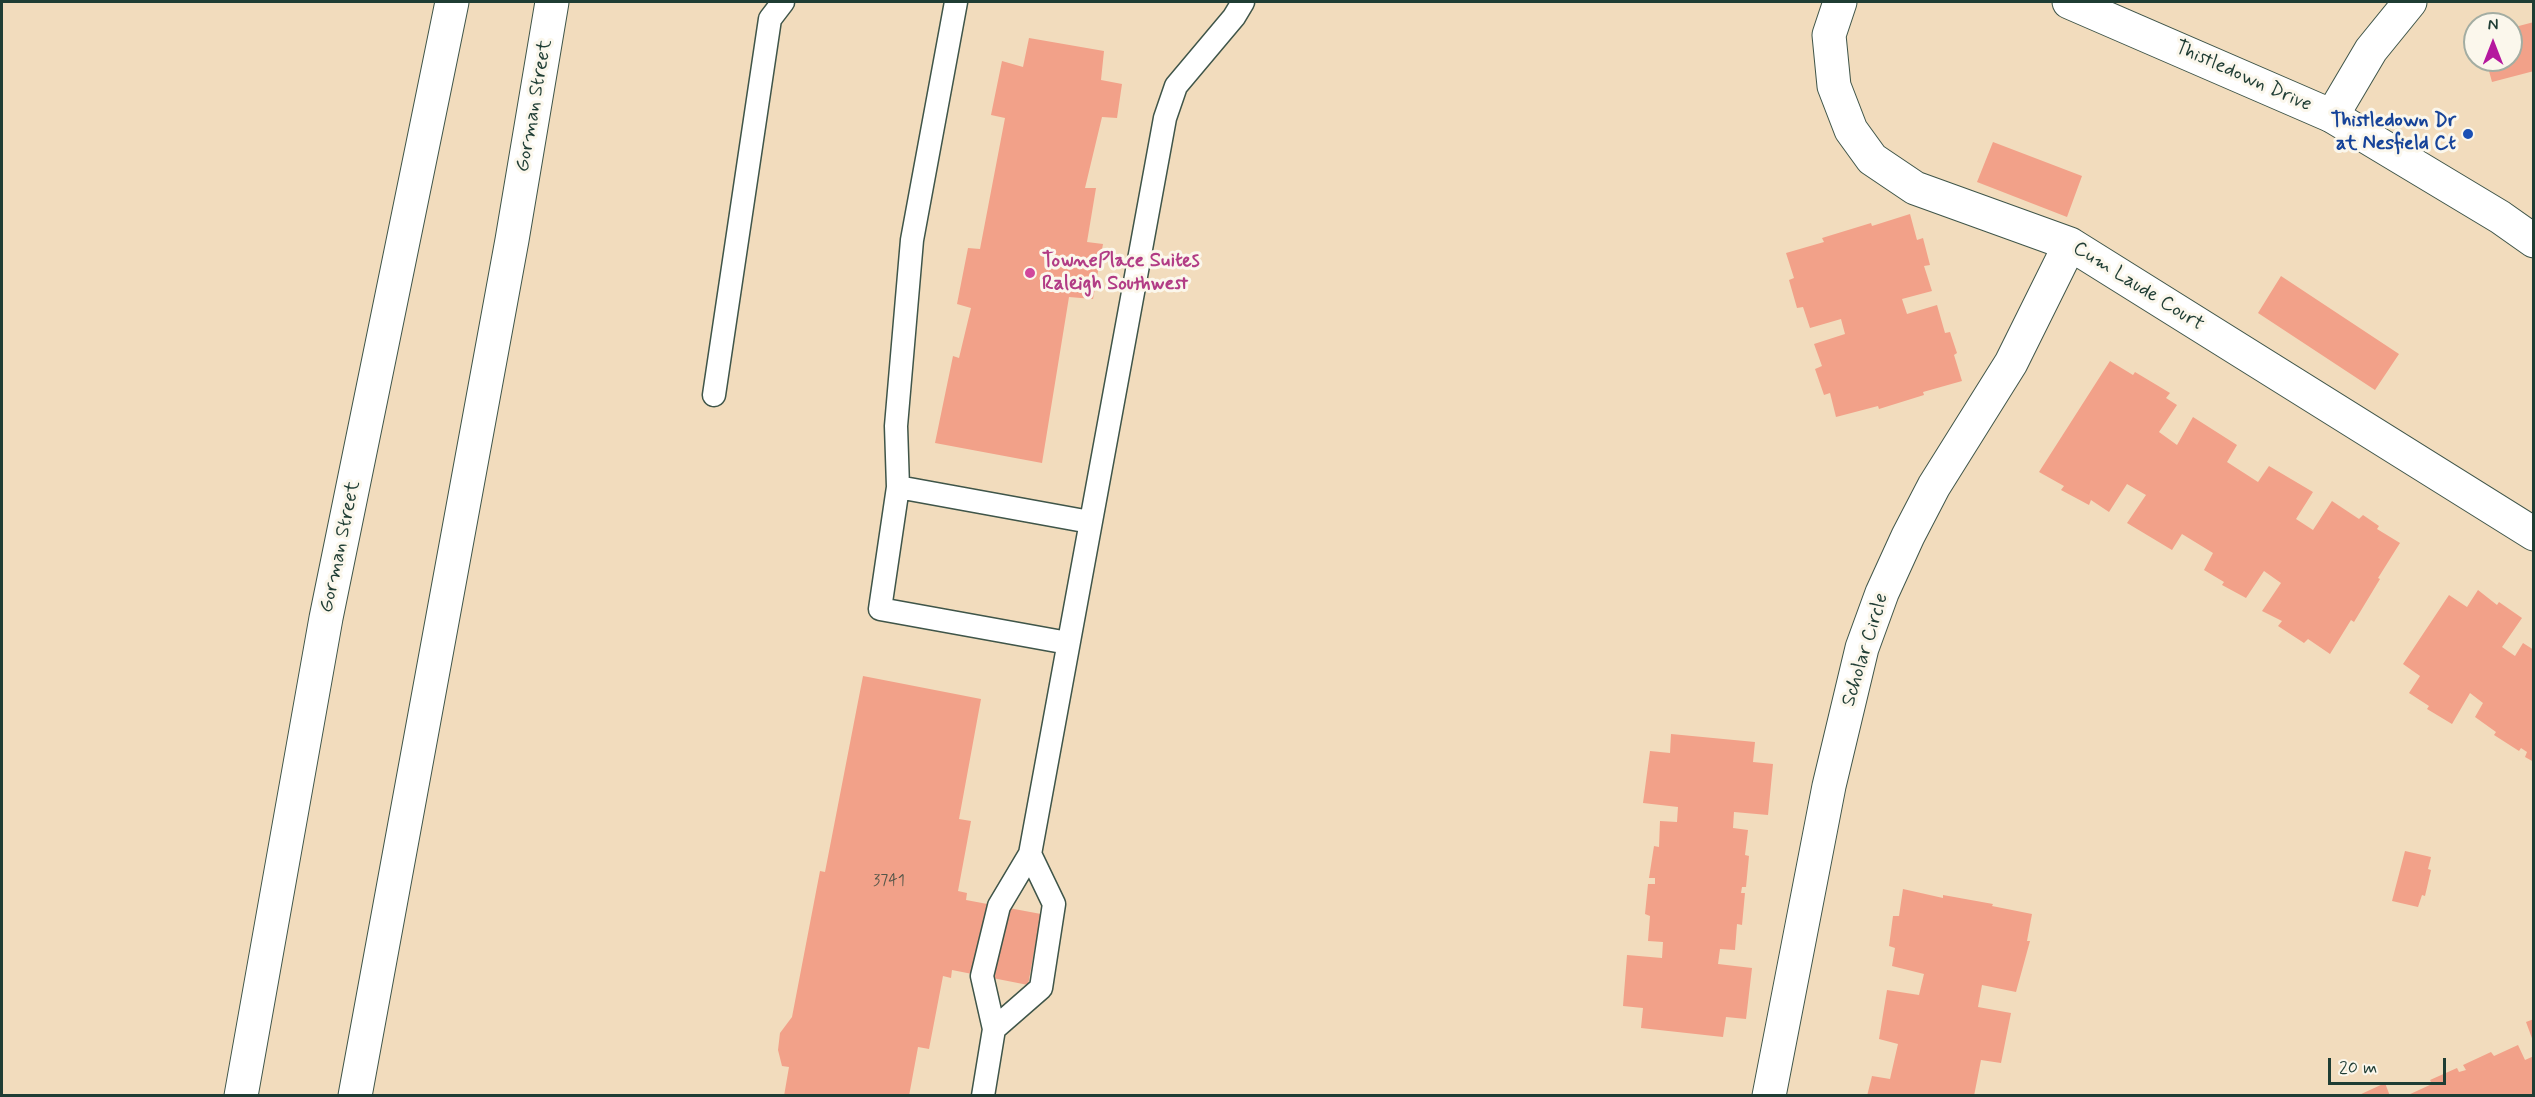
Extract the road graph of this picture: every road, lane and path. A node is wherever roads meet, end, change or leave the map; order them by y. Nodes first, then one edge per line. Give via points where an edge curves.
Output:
1 (452, 2) edge
2 (552, 2) edge
3 (783, 2) edge
4 (953, 2) edge
5 (1243, 2) edge
6 (1840, 2) edge
7 (2069, 2) edge
8 (2410, 2) edge
9 (2332, 116) junction
10 (2534, 241) edge
11 (2070, 244) junction
12 (714, 396) dead end
13 (898, 487) junction
14 (1090, 522) junction
15 (2534, 534) edge
16 (1068, 643) junction
17 (1030, 854) junction
18 (994, 1029) junction
19 (241, 1095) edge
20 (354, 1095) edge
21 (983, 1095) edge
22 (1769, 1095) edge

1 - 19 main road, Gorman Street via 326,618
2 - 20 main road, Gorman Street via 510,252
3 - 12 lane via 770,19
4 - 13 lane via 912,240 896,426
5 - 14 lane via 1176,86 1165,118
6 - 11 main road, Cum Laude Court via 1829,35 1834,86 1851,130 1872,159 1915,188
7 - 9 main road, Thistledown Drive
8 - 9 main road via 2371,50
9 - 10 main road, Thistledown Drive
11 - 15 main road, Cum Laude Court
11 - 22 main road, Scholar Circle via 2011,363 1934,486 1908,536 1862,648 1829,786
13 - 14 lane
13 - 16 lane via 880,609
14 - 16 lane
16 - 17 lane
17 - 18 lane via 999,906 982,976
17 - 18 lane via 1054,904 1041,988
18 - 21 lane

